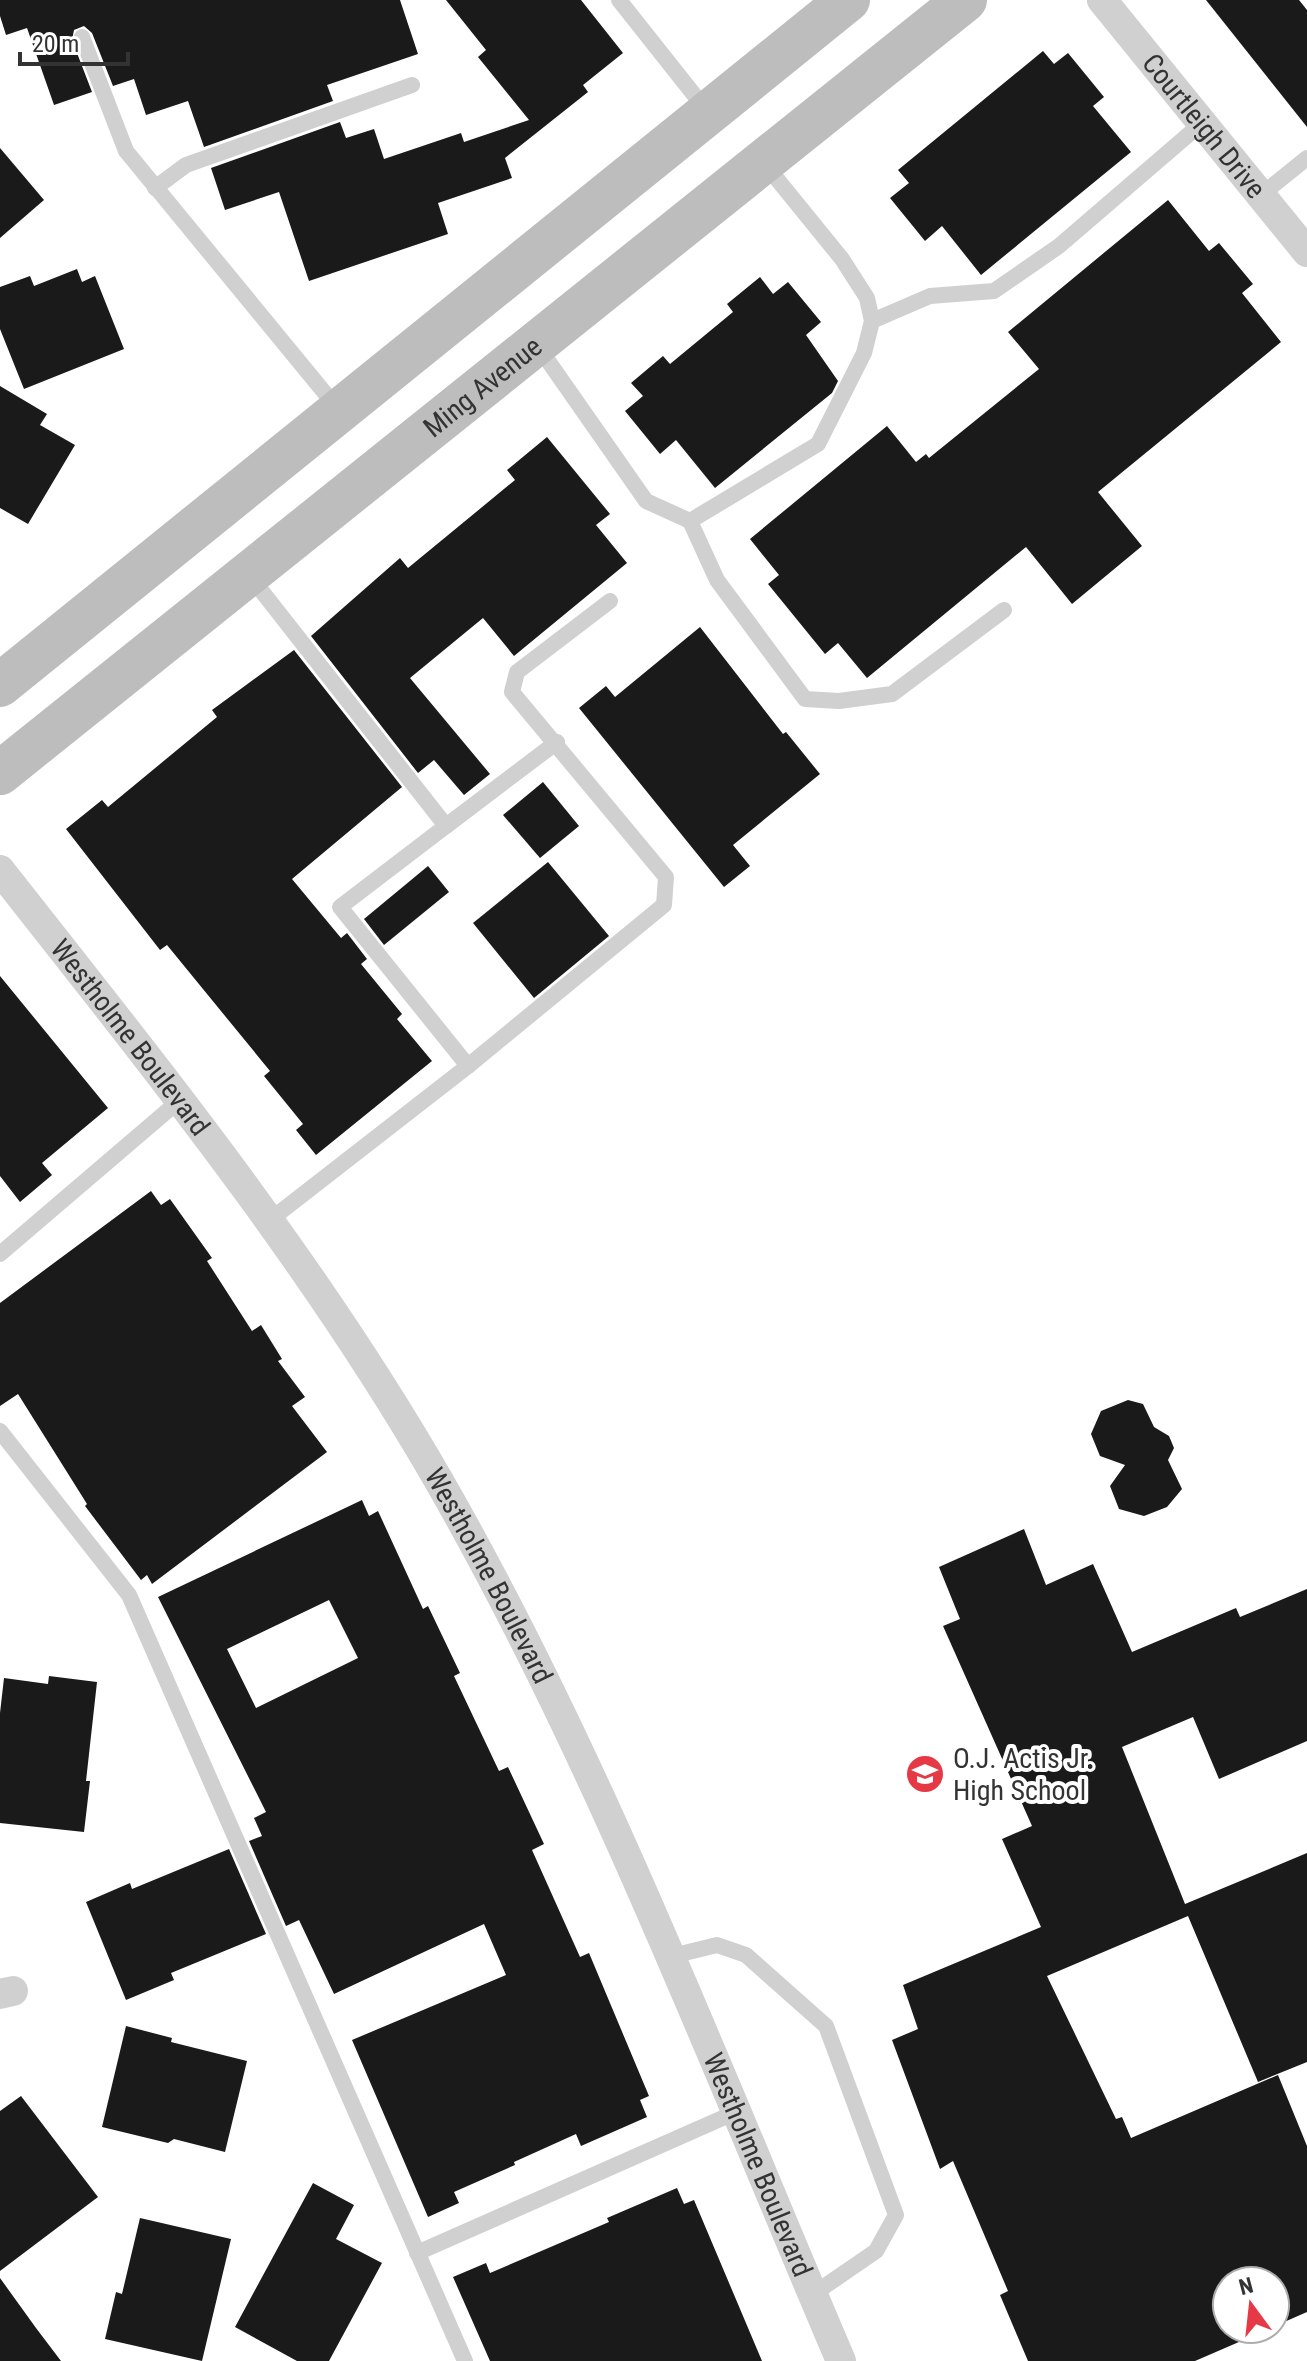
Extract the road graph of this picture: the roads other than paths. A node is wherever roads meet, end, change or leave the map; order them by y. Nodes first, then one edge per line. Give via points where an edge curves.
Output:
1 (619, 0) edge
2 (848, 0) edge
3 (965, 0) edge
4 (1102, 0) edge
5 (82, 37) dead end
6 (412, 85) dead end
7 (708, 113) junction
8 (1202, 123) junction
9 (1307, 158) edge
10 (763, 162) junction
11 (155, 188) junction
12 (1261, 195) junction
13 (1307, 252) edge
14 (872, 321) junction
15 (536, 344) junction
16 (339, 410) junction
17 (690, 521) junction
18 (248, 574) junction
19 (610, 601) dead end
20 (1004, 610) dead end
21 (0, 685) edge
22 (557, 742) junction
23 (0, 773) edge
24 (446, 826) junction
25 (0, 870) edge
26 (468, 1066) junction
27 (180, 1100) junction
28 (270, 1220) junction
29 (0, 1254) edge
30 (0, 1431) edge
31 (668, 1957) junction
32 (734, 2113) junction
33 (417, 2253) junction
34 (812, 2295) junction
35 (465, 2361) edge
36 (841, 2361) edge

1 - 7 lane
2 - 7 main road
3 - 10 main road, Ming Avenue
4 - 8 street, Courtleigh Drive
5 - 11 lane via 126,151
6 - 11 lane via 186,165
7 - 16 main road
8 - 12 street, Courtleigh Drive
8 - 14 lane via 1059,246 994,291 930,296
9 - 12 lane
10 - 14 lane via 842,259 867,298
10 - 15 main road, Ming Avenue
11 - 16 lane
12 - 13 street, Courtleigh Drive
14 - 17 lane via 864,353 818,444
15 - 17 lane via 646,501
15 - 18 main road, Ming Avenue
16 - 21 main road
17 - 20 lane via 717,580 805,699 892,694
18 - 23 main road, Ming Avenue
18 - 24 lane
19 - 22 lane via 517,672 512,692
22 - 24 lane
22 - 26 lane via 666,877 664,905
24 - 26 lane via 340,907
25 - 27 street, Westholme Boulevard
26 - 28 lane
27 - 28 street, Westholme Boulevard
27 - 29 lane
28 - 31 street, Westholme Boulevard via 438,1479 520,1629
30 - 33 lane via 129,1595
31 - 32 street, Westholme Boulevard
31 - 34 lane via 717,1945 746,1955 826,2026 896,2215 876,2251
32 - 33 lane
32 - 34 street, Westholme Boulevard
33 - 35 lane
34 - 36 street, Westholme Boulevard

